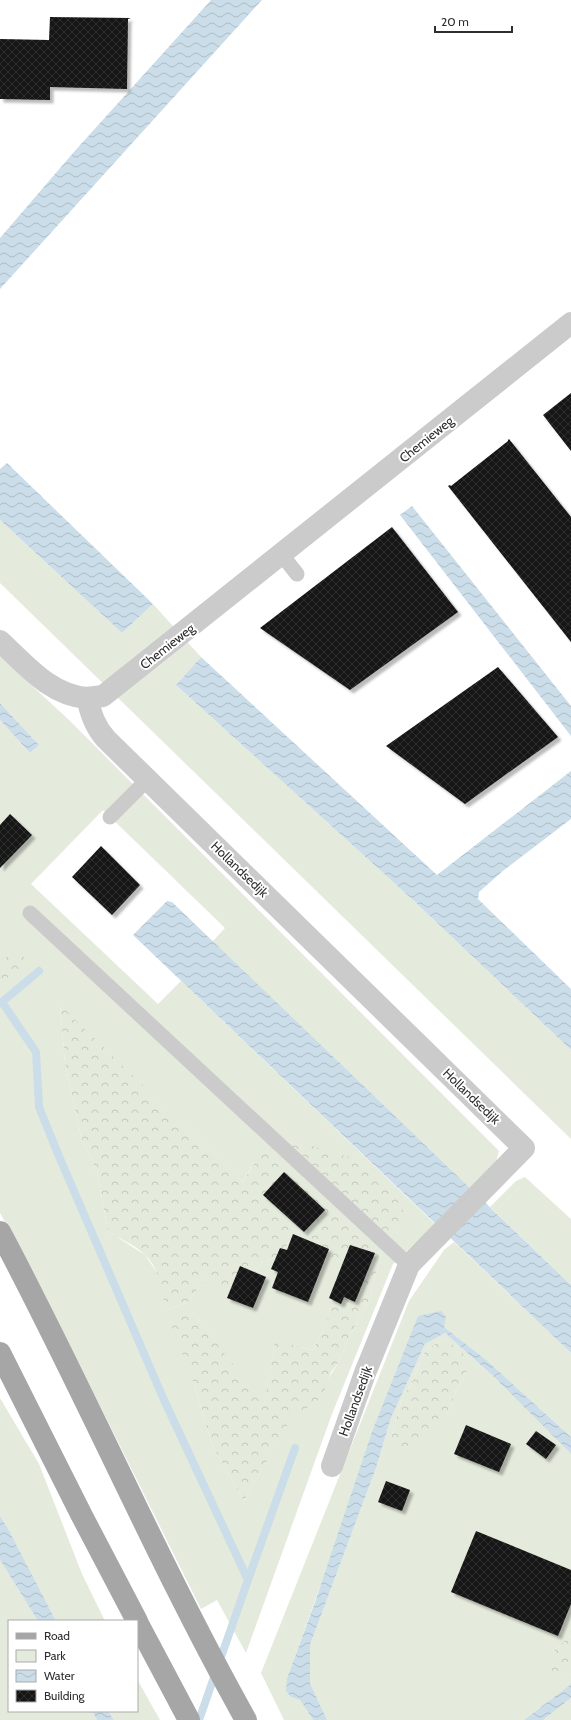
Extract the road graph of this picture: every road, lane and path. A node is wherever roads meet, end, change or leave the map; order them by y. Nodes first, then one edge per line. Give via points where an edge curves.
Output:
1 (571, 323) edge
2 (282, 555) junction
3 (297, 574) dead end
4 (0, 641) edge
5 (87, 698) junction
6 (148, 779) junction
7 (110, 818) dead end
8 (30, 913) dead end
9 (0, 1232) edge
10 (409, 1265) junction
11 (0, 1353) edge
12 (332, 1466) dead end
13 (136, 1620) edge
14 (138, 1623) edge
15 (189, 1720) edge
16 (246, 1720) edge

1 - 2 street, Chemieweg
2 - 3 lane
2 - 5 street, Chemieweg via 103,696
4 - 5 street via 52,687 75,697
5 - 6 street, Hollandsedijk via 92,719 98,730
6 - 7 lane
6 - 10 street, Hollandsedijk via 524,1148
8 - 10 lane
9 - 16 main road via 39,1305 208,1652
10 - 12 street, Hollandsedijk via 365,1373
11 - 13 main road
14 - 15 main road

